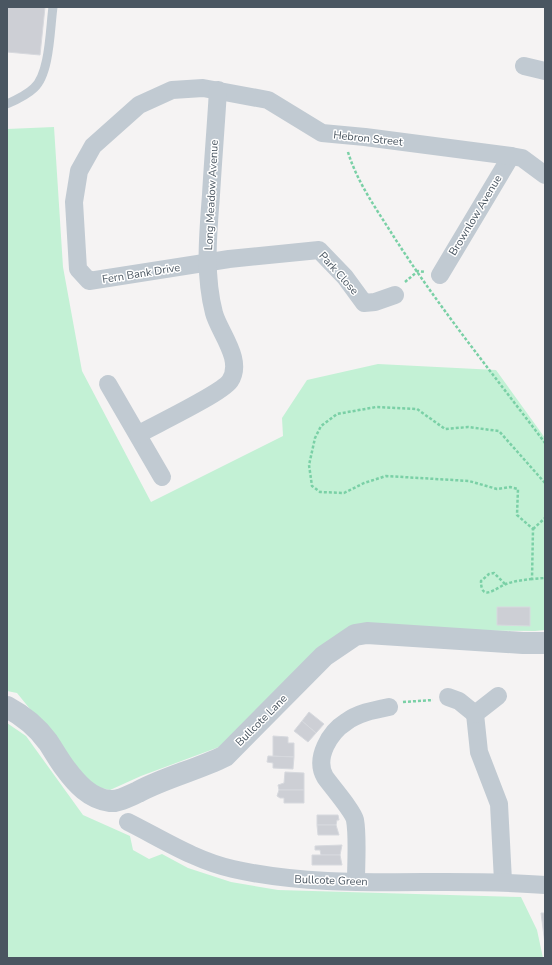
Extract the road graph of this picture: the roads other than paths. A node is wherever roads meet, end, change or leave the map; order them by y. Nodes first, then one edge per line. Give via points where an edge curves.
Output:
1 (53, 7) edge
2 (524, 66) dead end
3 (545, 71) edge
4 (218, 90) junction
5 (7, 104) edge
6 (511, 156) junction
7 (545, 175) edge
8 (208, 262) junction
9 (78, 269) joint
10 (440, 275) road end
11 (395, 295) road end
12 (108, 384) dead end
13 (139, 434) junction
14 (162, 477) dead end
15 (545, 643) edge
16 (498, 696) dead end
17 (448, 697) road end
18 (7, 707) edge
19 (389, 707) road end
20 (475, 714) junction
21 (128, 822) dead end
22 (356, 881) junction
23 (503, 881) junction
24 (545, 885) edge

1 - 5 lane via 44,72 35,88
2 - 3 street
4 - 6 street, Hebron Street via 268,100 322,133
4 - 8 street, Long Meadow Avenue via 207,233
4 - 9 street, Hebron Street via 172,90 139,105 93,146 79,171 74,202
6 - 7 street, Hebron Street via 522,158
6 - 10 street, Brownlow Avenue
8 - 9 street, Fern Bank Drive via 89,281
8 - 11 street, Park Close via 271,253 319,250 345,277 364,303
8 - 13 street, Long Meadow Avenue via 214,314 230,346 234,367 230,381
12 - 13 street
13 - 14 street
15 - 18 street, Bullcote Lane via 367,633 355,635 324,656 225,756 112,802 92,796 85,790 64,767 48,741 32,725
16 - 20 street
17 - 20 street via 459,701
19 - 22 street via 366,712 346,722 332,736 321,762 324,775 355,819
20 - 23 street via 479,752 499,804
21 - 22 street, Bullcote Green via 179,849 232,869 294,879
22 - 23 street, Bullcote Green
23 - 24 street, Bullcote Green

